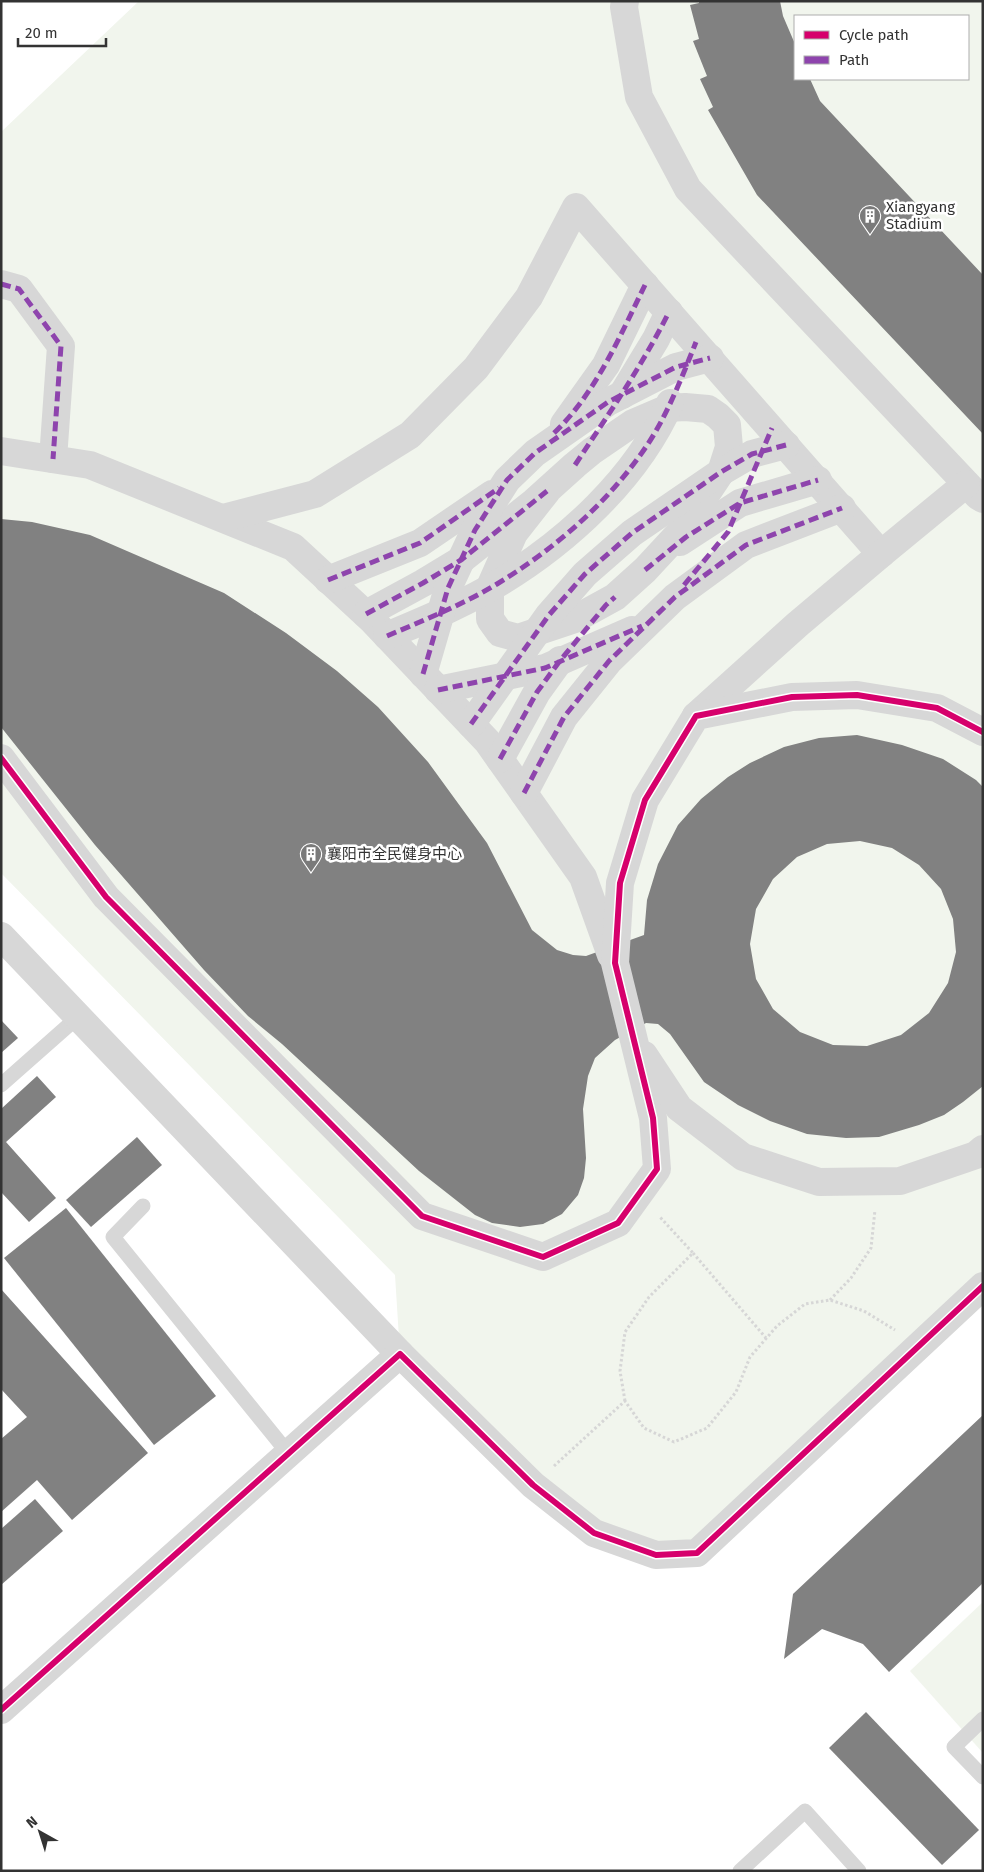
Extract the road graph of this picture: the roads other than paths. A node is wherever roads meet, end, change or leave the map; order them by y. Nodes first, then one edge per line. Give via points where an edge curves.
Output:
1 (625, 1) edge
2 (1, 284) edge
3 (645, 285) junction
4 (669, 312) junction
5 (698, 355) junction
6 (623, 394) junction
7 (668, 408) junction
8 (774, 441) junction
9 (1, 451) edge
10 (535, 453) junction
11 (53, 459) junction
12 (575, 465) junction
13 (721, 472) junction
14 (507, 480) junction
15 (818, 480) junction
16 (547, 491) junction
17 (974, 492) edge
18 (740, 503) junction
19 (842, 508) junction
20 (223, 518) junction
21 (881, 554) junction
22 (461, 560) junction
23 (645, 570) junction
24 (328, 580) junction
25 (490, 587) junction
26 (615, 597) junction
27 (675, 597) junction
28 (441, 613) junction
29 (366, 614) junction
30 (648, 623) junction
31 (537, 633) junction
32 (387, 636) junction
33 (558, 662) junction
34 (504, 677) junction
35 (431, 682) junction
36 (696, 716) junction
37 (471, 724) junction
38 (983, 732) edge
39 (1, 758) edge
40 (500, 759) junction
41 (524, 793) junction
42 (1, 936) edge
43 (615, 963) junction
44 (78, 1017) junction
45 (635, 1041) junction
46 (1, 1085) edge
47 (983, 1149) edge
48 (143, 1206) dead end
49 (983, 1286) edge
50 (400, 1354) junction
51 (288, 1453) junction
52 (1, 1710) edge
53 (983, 1719) edge
54 (983, 1777) edge
55 (740, 1871) edge
56 (859, 1871) edge

1 - 17 street via 639,97 688,189
2 - 11 street via 19,289 61,346
3 - 4 street
3 - 10 street via 606,365 565,423
3 - 20 street via 576,207 529,297 476,368 410,435 315,494
4 - 5 street
4 - 6 street
5 - 6 street
5 - 7 street
5 - 8 street
6 - 10 street
6 - 12 street
7 - 12 street via 633,423
7 - 13 street via 708,409 727,425 729,447
7 - 25 street via 639,458 596,508 550,548
8 - 13 street
8 - 15 street
8 - 18 street
9 - 11 street
10 - 14 street
11 - 20 street via 90,465
12 - 16 street
13 - 23 street via 684,529
13 - 31 street via 625,539 585,574
14 - 22 street via 475,530
14 - 24 street via 420,543
15 - 18 street
15 - 19 street
16 - 22 street
16 - 25 street via 514,533
17 - 21 street
18 - 23 street via 686,537
18 - 27 street via 728,532
19 - 21 street
19 - 27 street via 746,545
20 - 24 street via 293,547
21 - 36 street
22 - 28 street
22 - 29 street
23 - 26 street
24 - 29 street
25 - 28 street
25 - 31 street via 490,619 500,633 518,638
26 - 31 street via 575,619
26 - 33 street
27 - 30 street
28 - 32 street
28 - 35 street
29 - 32 street
30 - 33 street
30 - 41 street via 610,661 564,717
31 - 34 street
32 - 35 street
33 - 34 street
33 - 40 street via 537,692
34 - 35 street
34 - 37 street
35 - 37 street
36 - 38 street via 792,697 857,696 937,708
36 - 43 street via 645,800 620,883
37 - 40 street
39 - 45 street via 106,896 422,1216 543,1257 618,1223 657,1168 653,1118
40 - 41 street
41 - 43 street via 583,877
42 - 44 street
43 - 45 street
44 - 46 lane
44 - 50 street
45 - 47 street via 679,1108 743,1157 819,1182 900,1181 976,1155
48 - 51 lane via 113,1237
49 - 50 street via 698,1553 656,1556 594,1534 534,1485
50 - 51 street
51 - 52 street
53 - 54 lane via 954,1747
55 - 56 lane via 806,1811

